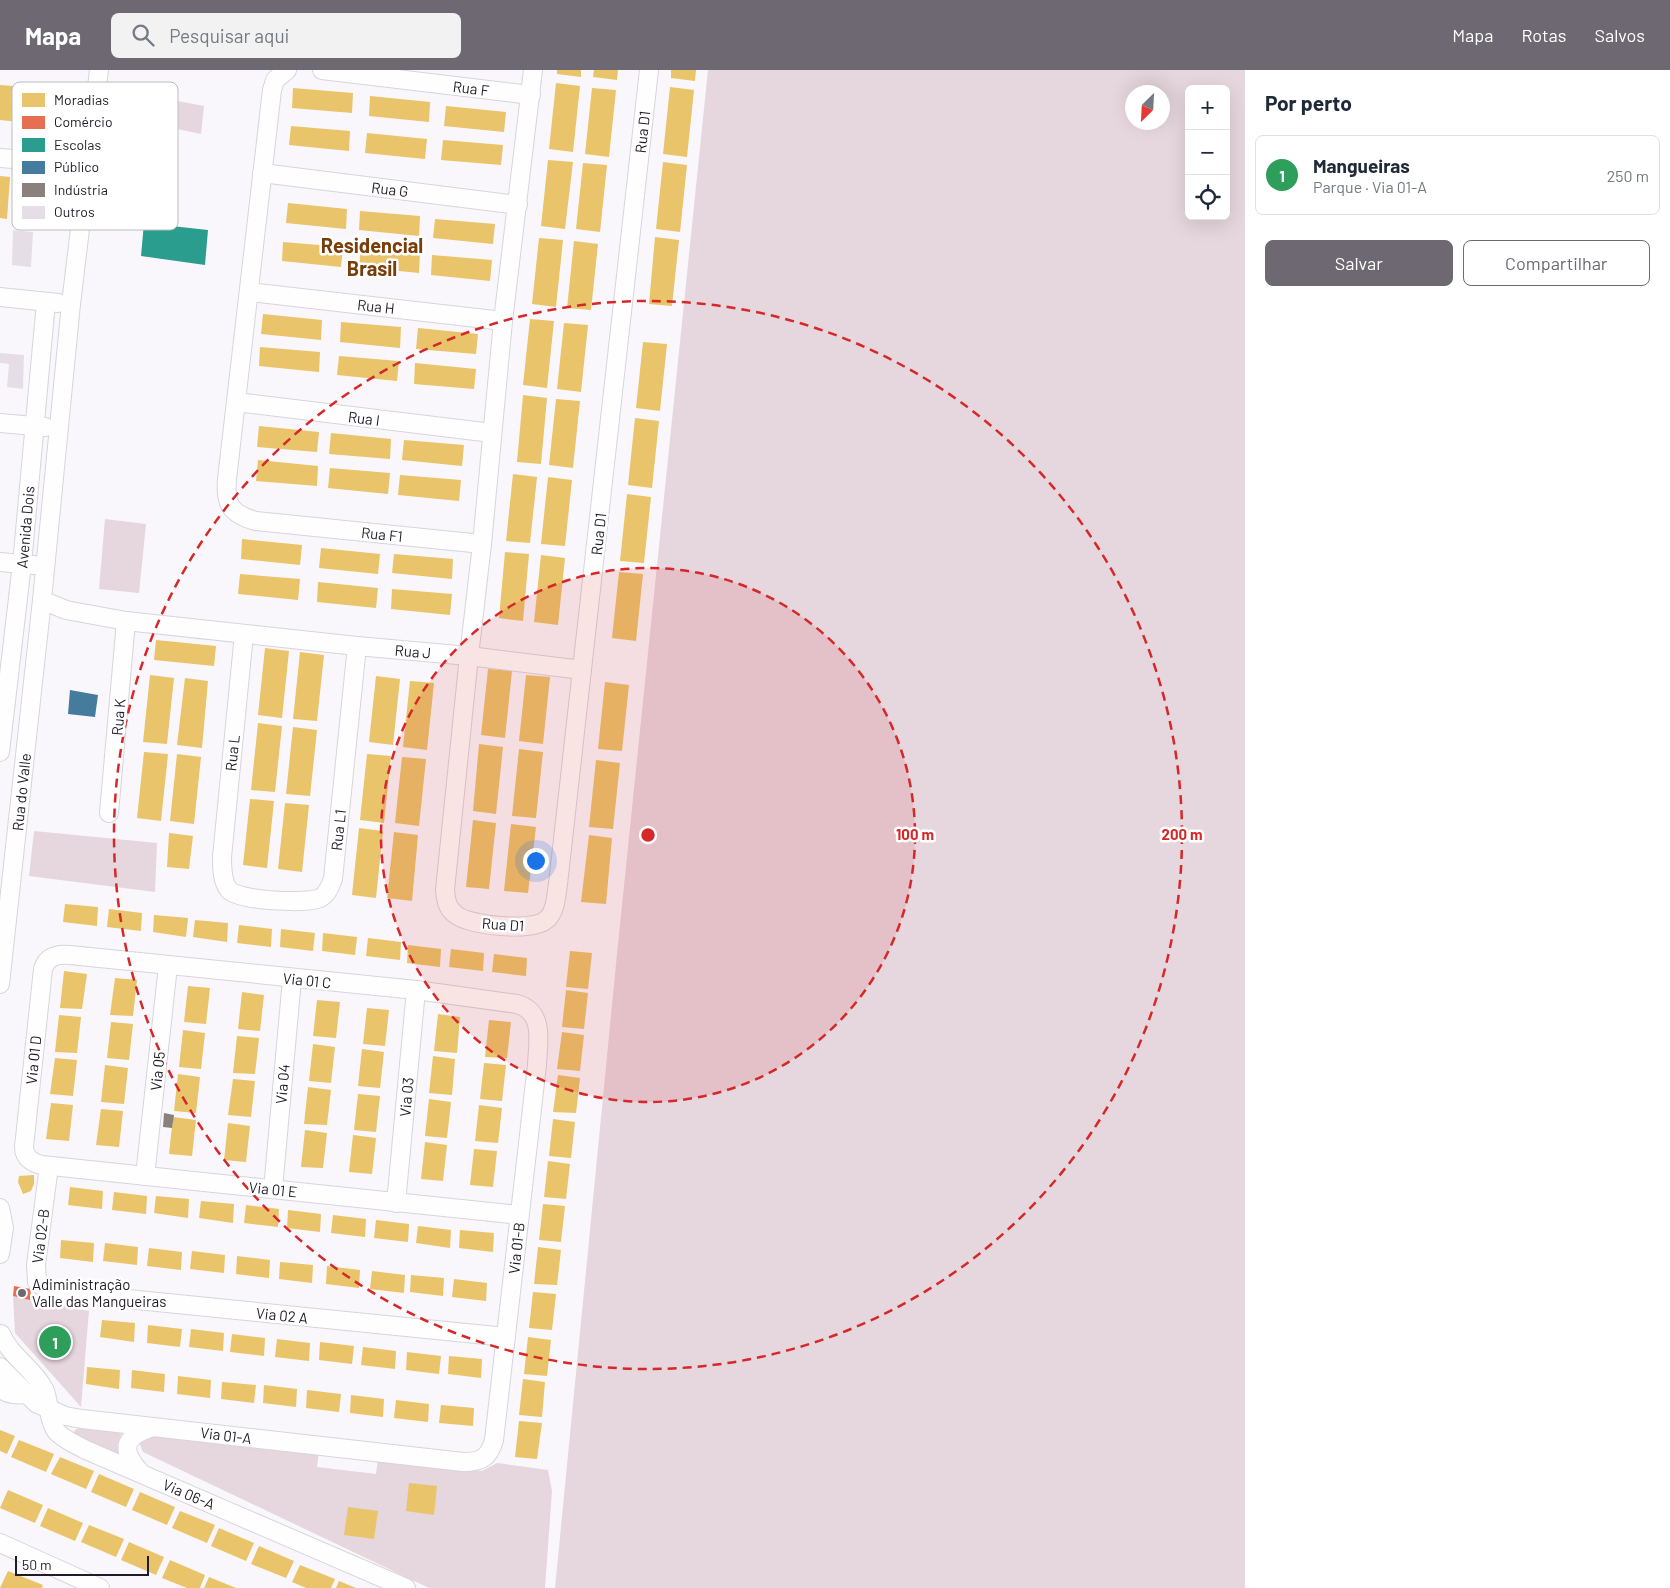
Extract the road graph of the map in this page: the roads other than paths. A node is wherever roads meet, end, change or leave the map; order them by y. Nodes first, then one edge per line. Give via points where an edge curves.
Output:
1 (322, 70) edge
2 (533, 70) edge
3 (649, 70) edge
4 (280, 72) edge
5 (531, 95) junction
6 (262, 173) junction
7 (518, 205) junction
8 (80, 230) edge
9 (250, 292) junction
10 (0, 297) edge
11 (46, 302) junction
12 (71, 304) junction
13 (503, 321) junction
14 (236, 402) junction
15 (0, 423) edge
16 (34, 426) junction
17 (58, 428) junction
18 (492, 433) junction
19 (482, 544) junction
20 (0, 562) edge
21 (22, 564) junction
22 (44, 566) junction
23 (42, 600) junction
24 (126, 621) junction
25 (244, 634) junction
26 (357, 646) junction
27 (469, 656) junction
28 (582, 670) junction
29 (3, 699) edge
30 (0, 752) edge
31 (109, 813) dead end
32 (223, 872) joint
33 (47, 960) joint
34 (168, 966) junction
35 (292, 978) junction
36 (0, 984) edge
37 (416, 990) junction
38 (538, 1045) joint
39 (28, 1159) joint
40 (48, 1166) junction
41 (146, 1176) junction
42 (272, 1189) junction
43 (396, 1203) junction
44 (0, 1208) edge
45 (520, 1215) junction
46 (0, 1254) edge
47 (58, 1292) joint
48 (0, 1334) edge
49 (506, 1337) junction
50 (0, 1367) edge
51 (0, 1388) edge
52 (27, 1394) junction
53 (48, 1409) junction
54 (153, 1427) junction
55 (491, 1450) joint
56 (141, 1473) junction
57 (0, 1543) edge
58 (100, 1588) edge
59 (406, 1588) edge

1 - 5 street, Rua F
2 - 5 street, Rua D1
3 - 28 street, Rua D1
4 - 6 street via 272,90
5 - 7 street, Rua D1
6 - 7 street, Rua G
6 - 9 street
7 - 13 street, Rua D1
8 - 12 street, Rua do Valle
9 - 13 street, Rua H
9 - 14 street
10 - 11 street
11 - 12 street
11 - 16 street, Avenida Dois
12 - 17 street, Rua do Valle
13 - 18 street, Rua D1
14 - 18 street, Rua I
14 - 19 street, Rua F1 via 226,490 228,504 239,515 282,524
15 - 16 street
16 - 17 street
16 - 21 street, Avenida Dois
17 - 22 street, Rua do Valle
18 - 19 street, Rua D1
19 - 27 street, Rua D1
20 - 21 street
21 - 22 street
21 - 29 street, Avenida Dois
22 - 23 street, Rua do Valle
23 - 24 street, Rua J via 66,610
23 - 36 street, Rua do Valle
24 - 25 street, Rua J
24 - 31 street, Rua K
25 - 26 street, Rua J
25 - 32 street, Rua L
26 - 27 street, Rua J
26 - 32 street, Rua L1 via 335,864 333,879 326,893 320,898 302,902 239,895 229,890
27 - 28 street, Rua J
27 - 28 street, Rua D1 via 445,890 448,906 457,916 472,922 524,927 539,924 552,913
29 - 30 street, Avenida Dois
33 - 34 street, Via 01 C via 62,954
33 - 39 street, Via 01 D via 40,987 24,1147
34 - 35 street, Via 01 C
34 - 41 street, Via 05
35 - 37 street, Via 01 C
35 - 42 street, Via 04
37 - 38 street, Via 01 C via 522,1005 536,1020
37 - 43 street, Via 03
38 - 45 street, Via 01-B
39 - 40 street, Via 01 E
40 - 41 street, Via 01 E
40 - 47 street, Via 02-B via 36,1277 40,1286
41 - 42 street, Via 01 E
42 - 43 street, Via 01 E
43 - 45 street, Via 01 E
44 - 46 street via 4,1228
45 - 49 street, Via 01-B
47 - 49 street, Via 02 A
48 - 53 street via 6,1346 37,1377 46,1392
49 - 55 street, Via 01-B
50 - 52 street
51 - 52 street via 6,1393
52 - 53 street
53 - 54 street, Via 01-A via 73,1418
53 - 56 street, Via 06-A via 62,1437
54 - 55 street, Via 01-A via 463,1462 483,1458
54 - 56 street via 138,1432 128,1442 129,1460
56 - 59 street, Via 06-A
57 - 58 street

